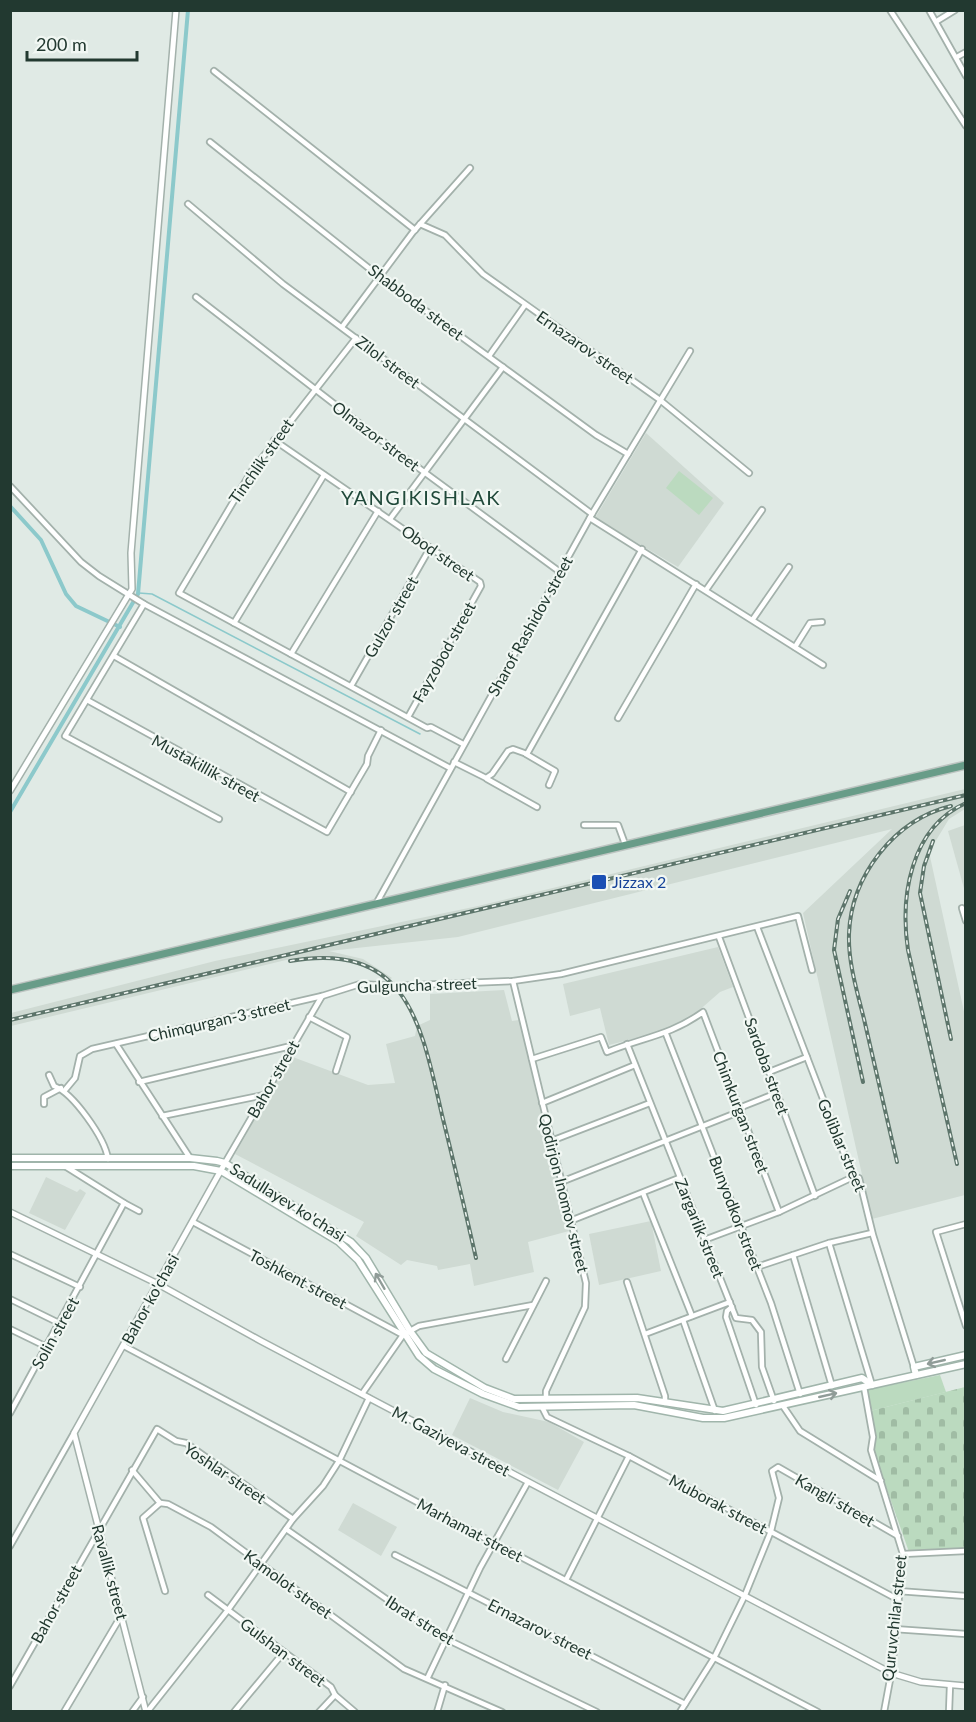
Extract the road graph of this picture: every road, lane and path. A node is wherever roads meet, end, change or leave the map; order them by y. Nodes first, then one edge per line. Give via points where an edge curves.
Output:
1 (176, 10) edge
2 (890, 10) edge
3 (929, 10) edge
4 (955, 10) edge
5 (937, 21) junction
6 (966, 52) edge
7 (957, 57) junction
8 (214, 71) dead end
9 (966, 76) edge
10 (966, 126) edge
11 (210, 142) dead end
12 (470, 168) dead end
13 (188, 204) dead end
14 (420, 224) junction
15 (415, 230) junction
16 (379, 276) junction
17 (196, 297) dead end
18 (525, 305) junction
19 (342, 327) junction
20 (356, 338) junction
21 (690, 351) dead end
22 (489, 356) junction
23 (503, 366) junction
24 (314, 389) junction
25 (660, 400) junction
26 (464, 420) junction
27 (274, 440) junction
28 (628, 454) junction
29 (424, 472) junction
30 (749, 473) dead end
31 (324, 475) junction
32 (10, 486) edge
33 (762, 510) dead end
34 (378, 511) junction
35 (591, 516) junction
36 (390, 519) junction
37 (430, 548) junction
38 (642, 549) junction
39 (789, 567) dead end
40 (560, 572) junction
41 (696, 584) junction
42 (481, 586) joint
43 (706, 590) junction
44 (129, 594) junction
45 (144, 604) junction
46 (753, 619) junction
47 (822, 622) dead end
48 (234, 624) junction
49 (795, 646) junction
50 (291, 654) junction
51 (114, 656) junction
52 (823, 665) dead end
53 (351, 686) junction
54 (87, 700) junction
55 (408, 717) junction
56 (618, 718) dead end
57 (381, 730) junction
58 (463, 744) junction
59 (526, 754) junction
60 (454, 762) junction
61 (966, 765) edge
62 (450, 768) junction
63 (486, 778) junction
64 (11, 786) edge
65 (549, 786) dead end
66 (351, 792) junction
67 (537, 807) dead end
68 (219, 819) dead end
69 (584, 825) dead end
70 (625, 844) junction
71 (376, 904) junction
72 (962, 908) dead end
73 (966, 921) edge
74 (757, 927) junction
75 (719, 937) junction
76 (812, 970) dead end
77 (513, 981) junction
78 (10, 990) edge
79 (322, 996) junction
80 (309, 1017) junction
81 (666, 1034) junction
82 (116, 1044) junction
83 (627, 1044) junction
84 (291, 1047) junction
85 (807, 1057) junction
86 (532, 1059) junction
87 (635, 1065) junction
88 (336, 1071) dead end
89 (769, 1072) junction
90 (49, 1075) dead end
91 (139, 1082) junction
92 (63, 1089) junction
93 (777, 1093) junction
94 (264, 1095) junction
95 (542, 1103) junction
96 (650, 1103) junction
97 (44, 1104) dead end
98 (740, 1110) junction
99 (162, 1116) junction
100 (703, 1126) junction
101 (551, 1141) junction
102 (665, 1141) junction
103 (10, 1158) edge
104 (190, 1158) junction
105 (108, 1159) junction
106 (225, 1163) junction
107 (10, 1166) edge
108 (64, 1166) junction
109 (221, 1171) junction
110 (853, 1177) junction
111 (679, 1178) junction
112 (561, 1182) junction
113 (643, 1192) junction
114 (815, 1196) junction
115 (124, 1203) junction
116 (139, 1211) dead end
117 (10, 1212) edge
118 (779, 1212) junction
119 (570, 1221) junction
120 (193, 1222) junction
121 (966, 1224) edge
122 (742, 1226) junction
123 (872, 1233) junction
124 (704, 1240) junction
125 (829, 1243) junction
126 (96, 1252) junction
127 (10, 1254) edge
128 (793, 1256) junction
129 (757, 1267) junction
130 (546, 1281) dead end
131 (627, 1282) dead end
132 (158, 1284) junction
133 (80, 1287) junction
134 (10, 1299) edge
135 (533, 1305) junction
136 (731, 1305) junction
137 (964, 1314) edge
138 (692, 1316) junction
139 (682, 1320) junction
140 (61, 1324) junction
141 (966, 1326) edge
142 (10, 1329) edge
143 (406, 1333) junction
144 (645, 1334) junction
145 (124, 1346) junction
146 (47, 1347) junction
147 (966, 1355) edge
148 (506, 1359) dead end
149 (966, 1364) edge
150 (914, 1367) junction
151 (916, 1375) junction
152 (873, 1385) junction
153 (832, 1386) junction
154 (864, 1387) junction
155 (362, 1394) junction
156 (800, 1394) junction
157 (369, 1398) junction
158 (546, 1400) junction
159 (774, 1401) junction
160 (665, 1402) junction
161 (756, 1405) junction
162 (783, 1406) junction
163 (542, 1407) junction
164 (715, 1411) junction
165 (10, 1413) edge
166 (157, 1428) joint
167 (74, 1433) junction
168 (629, 1456) junction
169 (339, 1461) junction
170 (132, 1470) junction
171 (881, 1481) junction
172 (528, 1482) junction
173 (160, 1503) junction
174 (600, 1518) junction
175 (293, 1519) junction
176 (99, 1528) junction
177 (286, 1529) junction
178 (771, 1531) junction
179 (898, 1536) junction
180 (494, 1544) junction
181 (10, 1546) edge
182 (966, 1551) edge
183 (903, 1554) junction
184 (395, 1555) dead end
185 (260, 1564) junction
186 (566, 1580) junction
187 (165, 1591) dead end
188 (898, 1591) junction
189 (470, 1592) junction
190 (208, 1595) dead end
191 (745, 1595) junction
192 (966, 1596) edge
193 (897, 1599) junction
194 (228, 1610) junction
195 (122, 1615) junction
196 (894, 1629) junction
197 (966, 1634) edge
198 (447, 1639) junction
199 (284, 1652) junction
200 (714, 1658) junction
201 (891, 1673) junction
202 (428, 1677) junction
203 (445, 1685) junction
204 (950, 1685) junction
205 (10, 1686) edge
206 (966, 1686) edge
207 (335, 1695) junction
208 (143, 1697) junction
209 (685, 1704) junction
210 (64, 1712) edge
211 (132, 1712) edge
212 (147, 1712) edge
213 (234, 1712) edge
214 (320, 1712) edge
215 (355, 1712) edge
216 (438, 1712) edge
217 (502, 1712) edge
218 (597, 1712) edge
219 (680, 1712) edge
220 (818, 1712) edge
221 (884, 1712) edge
222 (949, 1712) edge

1 - 44 street
2 - 10 street
3 - 5 street
4 - 5 street
5 - 7 street
6 - 7 street
7 - 9 street
8 - 15 street
11 - 16 street, Shabboda street
12 - 14 street
13 - 19 street, Zilol street via 283,284
14 - 15 street
14 - 18 street, Ernazarov street via 445,235 483,274
15 - 16 street
16 - 19 street
16 - 22 street, Shabboda street
17 - 24 street, Olmazor street
18 - 22 street
18 - 25 street, Ernazarov street
19 - 20 street, Zilol street
20 - 24 street, Tinchlik street
20 - 26 street, Zilol street
21 - 25 street, Sharof Rashidov street
22 - 23 street, Shabboda street
23 - 26 street
23 - 28 street, Shabboda street
24 - 27 street, Tinchlik street
24 - 29 street, Olmazor street
25 - 28 street, Sharof Rashidov street
25 - 30 street, Ernazarov street
26 - 29 street
26 - 35 street, Zilol street
27 - 31 street, Obod street
27 - 48 street, Tinchlik street via 221,519 179,593
28 - 35 street, Sharof Rashidov street
29 - 36 street
29 - 40 street, Olmazor street
31 - 34 street, Obod street
31 - 48 street
32 - 44 street via 81,562
33 - 43 street
34 - 36 street, Obod street
34 - 50 street
35 - 38 street, Zilol street
35 - 40 street, Sharof Rashidov street
36 - 37 street, Obod street
37 - 42 street, Obod street via 477,579
37 - 53 street, Gulzor street
38 - 41 street, Zilol street
38 - 59 street
39 - 46 street
40 - 58 street, Sharof Rashidov street
41 - 43 street, Zilol street
41 - 56 street
42 - 55 street, Fayzobod street
43 - 46 street, Zilol street
44 - 45 street
44 - 64 street
45 - 51 street
45 - 57 street
46 - 49 street, Zilol street
47 - 49 street via 810,623
48 - 50 street
49 - 52 street, Zilol street
50 - 53 street
51 - 54 street
51 - 66 street
53 - 55 street
54 - 66 street, Mustakillik street via 327,832
54 - 68 street via 65,736
55 - 58 street
57 - 62 street
57 - 66 street
58 - 60 street, Sharof Rashidov street
59 - 63 street via 508,751
59 - 65 street via 555,771
60 - 62 street, Sharof Rashidov street
60 - 63 street
61 - 70 main road
62 - 71 street, Sharof Rashidov street
63 - 67 street
69 - 70 street via 618,825
70 - 71 main road
71 - 78 main road
72 - 73 street
74 - 75 street, Gulguncha street
74 - 76 street, Gulguncha street via 798,916
74 - 85 street, Goliblar street
75 - 77 street, Gulguncha street via 561,975
75 - 89 street, Sardoba street
77 - 79 street, Gulguncha street via 360,984
77 - 86 street, Qodirjon Inomov street
79 - 80 street, Bahor street
79 - 82 street, Chimqurgan-3 street
80 - 84 street, Bahor street
80 - 88 street via 347,1037
81 - 83 street
81 - 98 street, Chimkurgan street via 703,1012
81 - 100 street, Bunyodkor street
82 - 91 street
82 - 92 street, Chimqurgan-3 street via 80,1056 75,1078
83 - 86 street via 608,1052 601,1037
83 - 87 street, Zargarlik street
84 - 91 street
84 - 94 street, Bahor street
85 - 89 street
85 - 110 street, Goliblar street
86 - 95 street, Qodirjon Inomov street
87 - 95 street
87 - 96 street, Zargarlik street
89 - 93 street, Sardoba street
90 - 92 street via 54,1086
91 - 99 street
92 - 97 street, Chimqurgan-3 street via 44,1097
92 - 105 street via 106,1145
93 - 98 street
93 - 114 street, Sardoba street
94 - 99 street
94 - 106 street, Bahor street
95 - 101 street, Qodirjon Inomov street
96 - 101 street
96 - 102 street, Zargarlik street
98 - 100 street
98 - 118 street, Chimkurgan street
99 - 104 street
100 - 102 street
100 - 122 street, Bunyodkor street
101 - 112 street, Qodirjon Inomov street
102 - 111 street, Zargarlik street
102 - 112 street
103 - 105 main road, Sadullayev ko'chasi
104 - 105 main road, Sadullayev ko'chasi
104 - 106 main road, Sadullayev ko'chasi
106 - 109 street, Bahor ko'chasi
143 -> 106 main road, Sadullayev ko'chasi via 370,1264 351,1242
107 - 108 main road
108 - 109 main road via 194,1166
108 - 115 street
109 - 120 street, Bahor ko'chasi
109 - 143 main road via 350,1251
110 - 114 street
110 - 123 street, Goliblar street via 859,1178
111 - 113 street
111 - 124 street, Zargarlik street
112 - 119 street, Qodirjon Inomov street
113 - 119 street
113 - 138 street
114 - 118 street
115 - 116 street
115 - 126 street, Solin street
117 - 126 street, M. Gaziyeva street
118 - 122 street
119 - 158 street, Qodirjon Inomov street via 586,1283 585,1307 546,1391
120 - 132 street, Bahor ko'chasi
120 - 143 street, Toshkent street
121 - 137 street via 936,1232
122 - 124 street
122 - 129 street, Bunyodkor street
123 - 125 street
123 - 150 street, Goliblar street
124 - 136 street, Zargarlik street
125 - 128 street
125 - 152 street
126 - 132 street, M. Gaziyeva street
126 - 133 street, Solin street
127 - 133 street
128 - 129 street
128 - 153 street
129 - 156 street, Bunyodkor street
130 - 135 street
131 - 144 street
132 - 145 street, Bahor ko'chasi
132 - 155 street, M. Gaziyeva street
133 - 140 street, Solin street
134 - 140 street
135 - 143 street via 419,1326
135 - 148 street
136 - 138 street
136 - 159 street via 736,1318 752,1320 761,1332 762,1367
136 - 161 street via 726,1317
137 - 141 street
138 - 139 street
139 - 144 street
139 - 164 street
140 - 146 street, Solin street
142 - 146 street
143 - 155 street
143 - 158 main road via 431,1358 484,1388 514,1399
143 - 163 main road via 429,1365 461,1383 512,1405
144 - 160 street
145 - 167 street, Bahor ko'chasi
145 - 169 street, Marhamat street
146 - 165 street, Solin street
147 -> 150 main road
149 - 151 main road
150 - 151 main road
151 - 152 main road
152 - 153 main road via 865,1378
152 - 154 main road
153 - 156 main road
162 -> 154 main road
154 - 171 street, Quruvchilar street via 873,1437 871,1450
155 - 157 street, M. Gaziyeva street
156 - 159 main road
157 - 169 street
157 - 172 street, M. Gaziyeva street
158 - 160 main road via 621,1397
159 - 161 main road
160 - 164 main road
161 - 164 main road
162 - 163 main road via 715,1419 634,1405
162 - 171 street via 800,1431
163 - 168 street, Muborak street via 547,1417
166 - 170 street, Bahor street
166 - 175 street, Yoshlar street via 186,1443
167 - 176 street, Ravallik street
167 - 181 street
168 - 174 street
168 - 178 street, Muborak street
169 - 175 street
169 - 180 street, Marhamat street
170 - 173 street
170 - 176 street, Bahor street
171 - 179 street, Quruvchilar street
172 - 174 street, M. Gaziyeva street
172 - 180 street
173 - 185 street, Kamolot street via 211,1527
173 - 187 street via 143,1518
174 - 186 street
174 - 191 street, M. Gaziyeva street
175 - 177 street
176 - 195 street, Ravallik street
176 - 205 street, Bahor street
177 - 185 street
177 - 198 street, Ibrat street
178 - 179 street, Kangli street via 780,1497 772,1471 778,1467
178 - 191 street
178 - 193 street, Muborak street
179 - 183 street, Quruvchilar street
180 - 186 street, Marhamat street
180 - 189 street
182 - 183 street
183 - 188 street, Quruvchilar street
184 - 189 street, Ernazarov street
185 - 194 street
185 - 202 street, Kamolot street via 404,1669
186 - 200 street, Marhamat street
188 - 192 street
188 - 193 street, Quruvchilar street
189 - 198 street
189 - 209 street, Ernazarov street
190 - 194 street, Gulshan street
191 - 200 street
191 - 201 street, M. Gaziyeva street
193 - 196 street, Quruvchilar street
194 - 199 street, Gulshan street
194 - 212 street
195 - 208 street, Ravallik street
195 - 210 street
196 - 197 street
196 - 201 street, Quruvchilar street
198 - 202 street
198 - 218 street, Ibrat street
199 - 207 street, Gulshan street via 331,1687
199 - 213 street
200 - 209 street
200 - 220 street, Marhamat street
201 - 204 street via 913,1681
201 - 221 street, Quruvchilar street
202 - 203 street, Kamolot street
203 - 216 street
203 - 217 street, Kamolot street
204 - 206 street
204 - 222 street
207 - 214 street
207 - 215 street, Gulshan street
208 - 211 street
208 - 212 street, Ravallik street
209 - 219 street

